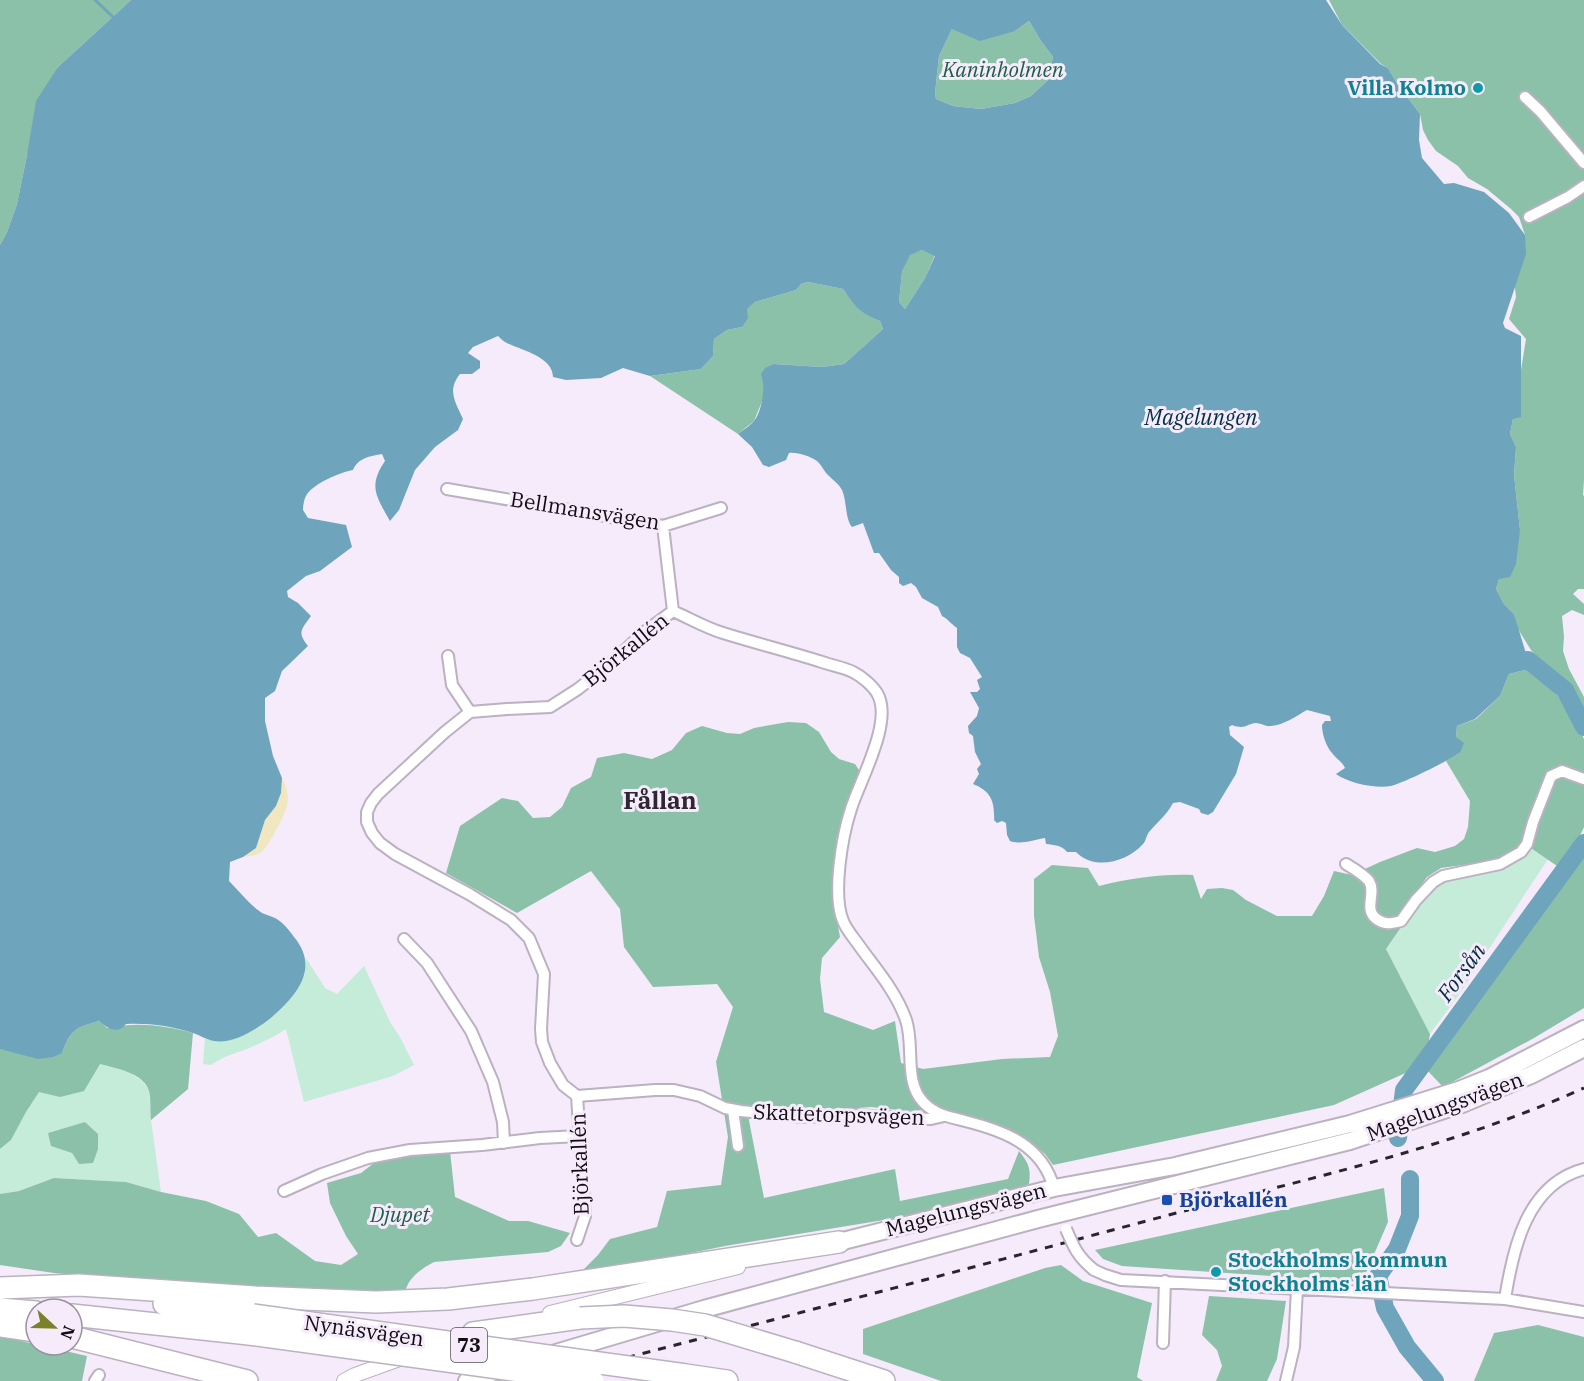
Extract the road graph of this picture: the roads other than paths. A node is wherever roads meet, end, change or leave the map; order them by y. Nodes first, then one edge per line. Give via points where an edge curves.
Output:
1 (1525, 98) dead end
2 (1584, 163) edge
3 (1584, 186) edge
4 (1530, 217) dead end
5 (447, 489) dead end
6 (721, 508) dead end
7 (663, 526) junction
8 (673, 611) junction
9 (448, 656) dead end
10 (470, 712) junction
11 (1584, 779) edge
12 (1346, 864) dead end
13 (404, 939) dead end
14 (1584, 1029) edge
15 (1584, 1048) edge
16 (578, 1096) junction
17 (1435, 1106) junction
18 (733, 1110) junction
19 (944, 1116) junction
20 (579, 1136) junction
21 (504, 1143) junction
22 (738, 1146) dead end
23 (1584, 1169) edge
24 (1054, 1188) junction
25 (284, 1191) dead end
26 (1063, 1221) junction
27 (577, 1240) dead end
28 (839, 1242) junction
29 (1165, 1281) junction
30 (0, 1288) edge
31 (1302, 1288) junction
32 (1505, 1299) junction
33 (0, 1309) edge
34 (24, 1311) edge
35 (1584, 1312) edge
36 (84, 1315) edge
37 (252, 1315) junction
38 (0, 1326) edge
39 (24, 1329) edge
40 (473, 1333) junction
41 (84, 1340) edge
42 (1163, 1343) dead end
43 (247, 1381) edge
44 (344, 1381) edge
45 (467, 1381) edge
46 (593, 1381) edge
47 (727, 1381) edge
48 (884, 1381) edge
49 (1286, 1381) edge

1 - 2 street
3 - 4 street
5 - 7 street, Bellmansvägen
6 - 7 street, Bellmansvägen
7 - 8 street
8 - 10 street, Björkallén via 578,689 550,707
8 - 19 street, Björkallén via 720,632 852,671 876,691 882,718 876,745 851,809 837,885 839,904 843,921 888,984 907,1022 916,1091 922,1101
9 - 10 street via 452,685
10 - 16 street, Björkallén via 378,794 366,812 367,822 380,843 511,920 529,938 544,974 542,1042 563,1085
11 - 12 street via 1562,771 1551,776 1521,852 1500,864 1432,882 1401,921 1389,924 1374,916 1370,910 1370,882
13 - 21 street via 427,963 471,1031 493,1082
14 - 17 main road, Magelungsvägen
15 - 17 main road, Magelungsvägen via 1531,1075
16 - 18 street, Skattetorpsvägen via 674,1090
16 - 20 street, Björkallén
17 - 24 main road, Magelungsvägen via 1175,1166
17 - 26 main road, Magelungsvägen via 1350,1142 1179,1185
18 - 19 street, Skattetorpsvägen via 803,1117
18 - 22 street, Skattetorpsvägen
19 - 24 street, Björkallén via 988,1128 1025,1145 1043,1162
20 - 21 street
20 - 27 street, Björkallén via 585,1216
21 - 25 street via 410,1150 368,1158
23 - 32 street via 1554,1184 1530,1210 1517,1242
24 - 26 main road
24 - 28 main road, Magelungsvägen
26 - 29 street, bridge via 1075,1250 1094,1270 1120,1280
26 - 45 main road, Magelungsvägen via 704,1309
28 - 37 highway via 533,1289
28 - 40 street, Magelungsvägen
29 - 31 street
29 - 42 street
30 - 37 highway, Nynäsvägen / 73
31 - 32 street
31 - 49 street
32 - 35 street
33 - 34 highway
36 - 37 highway, Nynäsvägen / 73
37 - 46 highway, Nynäsvägen / 73, bridge
37 - 47 highway, Nynäsvägen / 73, bridge
38 - 39 highway
40 - 44 street, Magelungsvägen
40 - 48 highway, bridge via 580,1318 624,1316 683,1322 705,1325
41 - 43 highway

